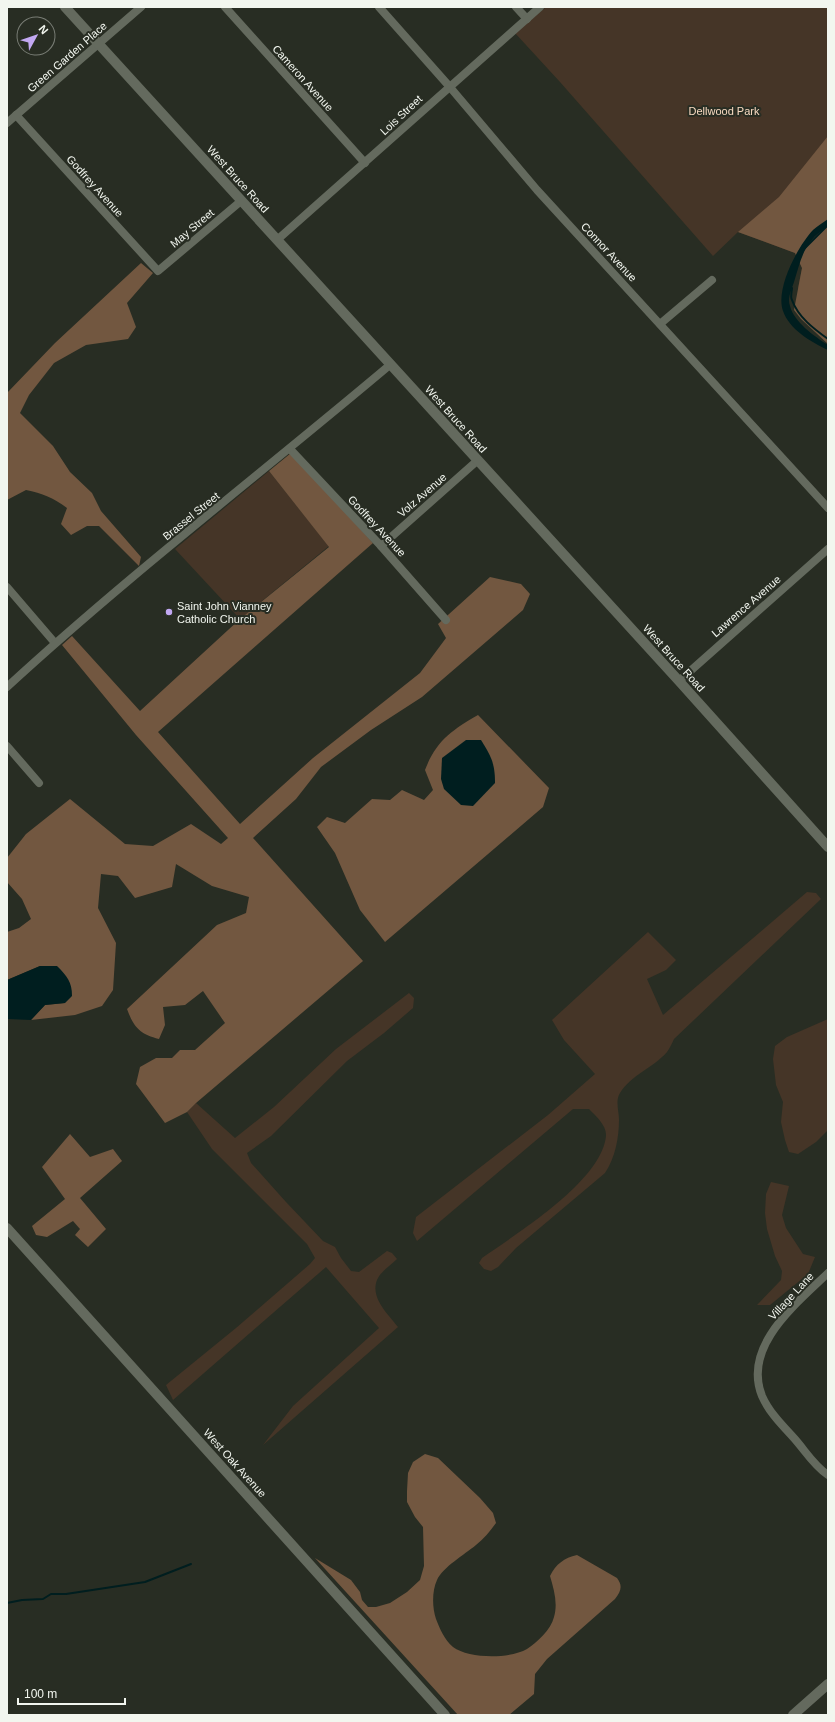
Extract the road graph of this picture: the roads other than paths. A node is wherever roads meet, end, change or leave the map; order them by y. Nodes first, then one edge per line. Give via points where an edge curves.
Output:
1 (65, 7) edge
2 (141, 7) edge
3 (225, 7) edge
4 (379, 7) edge
5 (516, 7) edge
6 (540, 7) edge
7 (527, 19) junction
8 (98, 44) junction
9 (449, 86) junction
10 (16, 116) junction
11 (7, 123) edge
12 (365, 163) junction
13 (241, 201) junction
14 (277, 240) junction
15 (158, 271) joint
16 (712, 280) dead end
17 (660, 324) junction
18 (390, 364) junction
19 (290, 449) junction
20 (478, 460) junction
21 (828, 508) edge
22 (381, 546) junction
23 (828, 549) edge
24 (7, 587) edge
25 (446, 620) dead end
26 (55, 643) junction
27 (679, 681) junction
28 (7, 687) edge
29 (7, 746) edge
30 (39, 783) dead end
31 (828, 847) edge
32 (7, 1228) edge
33 (828, 1273) edge
34 (828, 1475) edge
35 (828, 1684) edge
36 (445, 1715) edge
37 (793, 1715) edge

1 - 8 street, West Bruce Road
2 - 8 street, Green Garden Place
3 - 12 street, Cameron Avenue
4 - 9 street, Connor Avenue
5 - 7 street
6 - 7 street, Lois Street
7 - 9 street, Lois Street
8 - 10 street, Green Garden Place
8 - 13 street, West Bruce Road
9 - 12 street, Lois Street
9 - 17 street, Connor Avenue via 537,190
10 - 11 street, Green Garden Place
10 - 15 street, Godfrey Avenue
12 - 14 street, Lois Street
13 - 14 street, West Bruce Road
13 - 15 street, May Street
14 - 18 street, West Bruce Road
16 - 17 street
17 - 21 street, Connor Avenue
18 - 19 street, Brassel Street
18 - 20 street, West Bruce Road
19 - 22 street, Godfrey Avenue
19 - 26 street, Brassel Street
20 - 22 street, Volz Avenue
20 - 27 street, West Bruce Road
22 - 25 street, Godfrey Avenue
23 - 27 street, Lawrence Avenue
24 - 26 street
26 - 28 street, Brassel Street
27 - 31 street, West Bruce Road
29 - 30 street
32 - 36 street, West Oak Avenue
33 - 34 street, Village Lane via 784,1318 764,1348 757,1366 758,1382 763,1397 774,1416 818,1468
35 - 37 street

